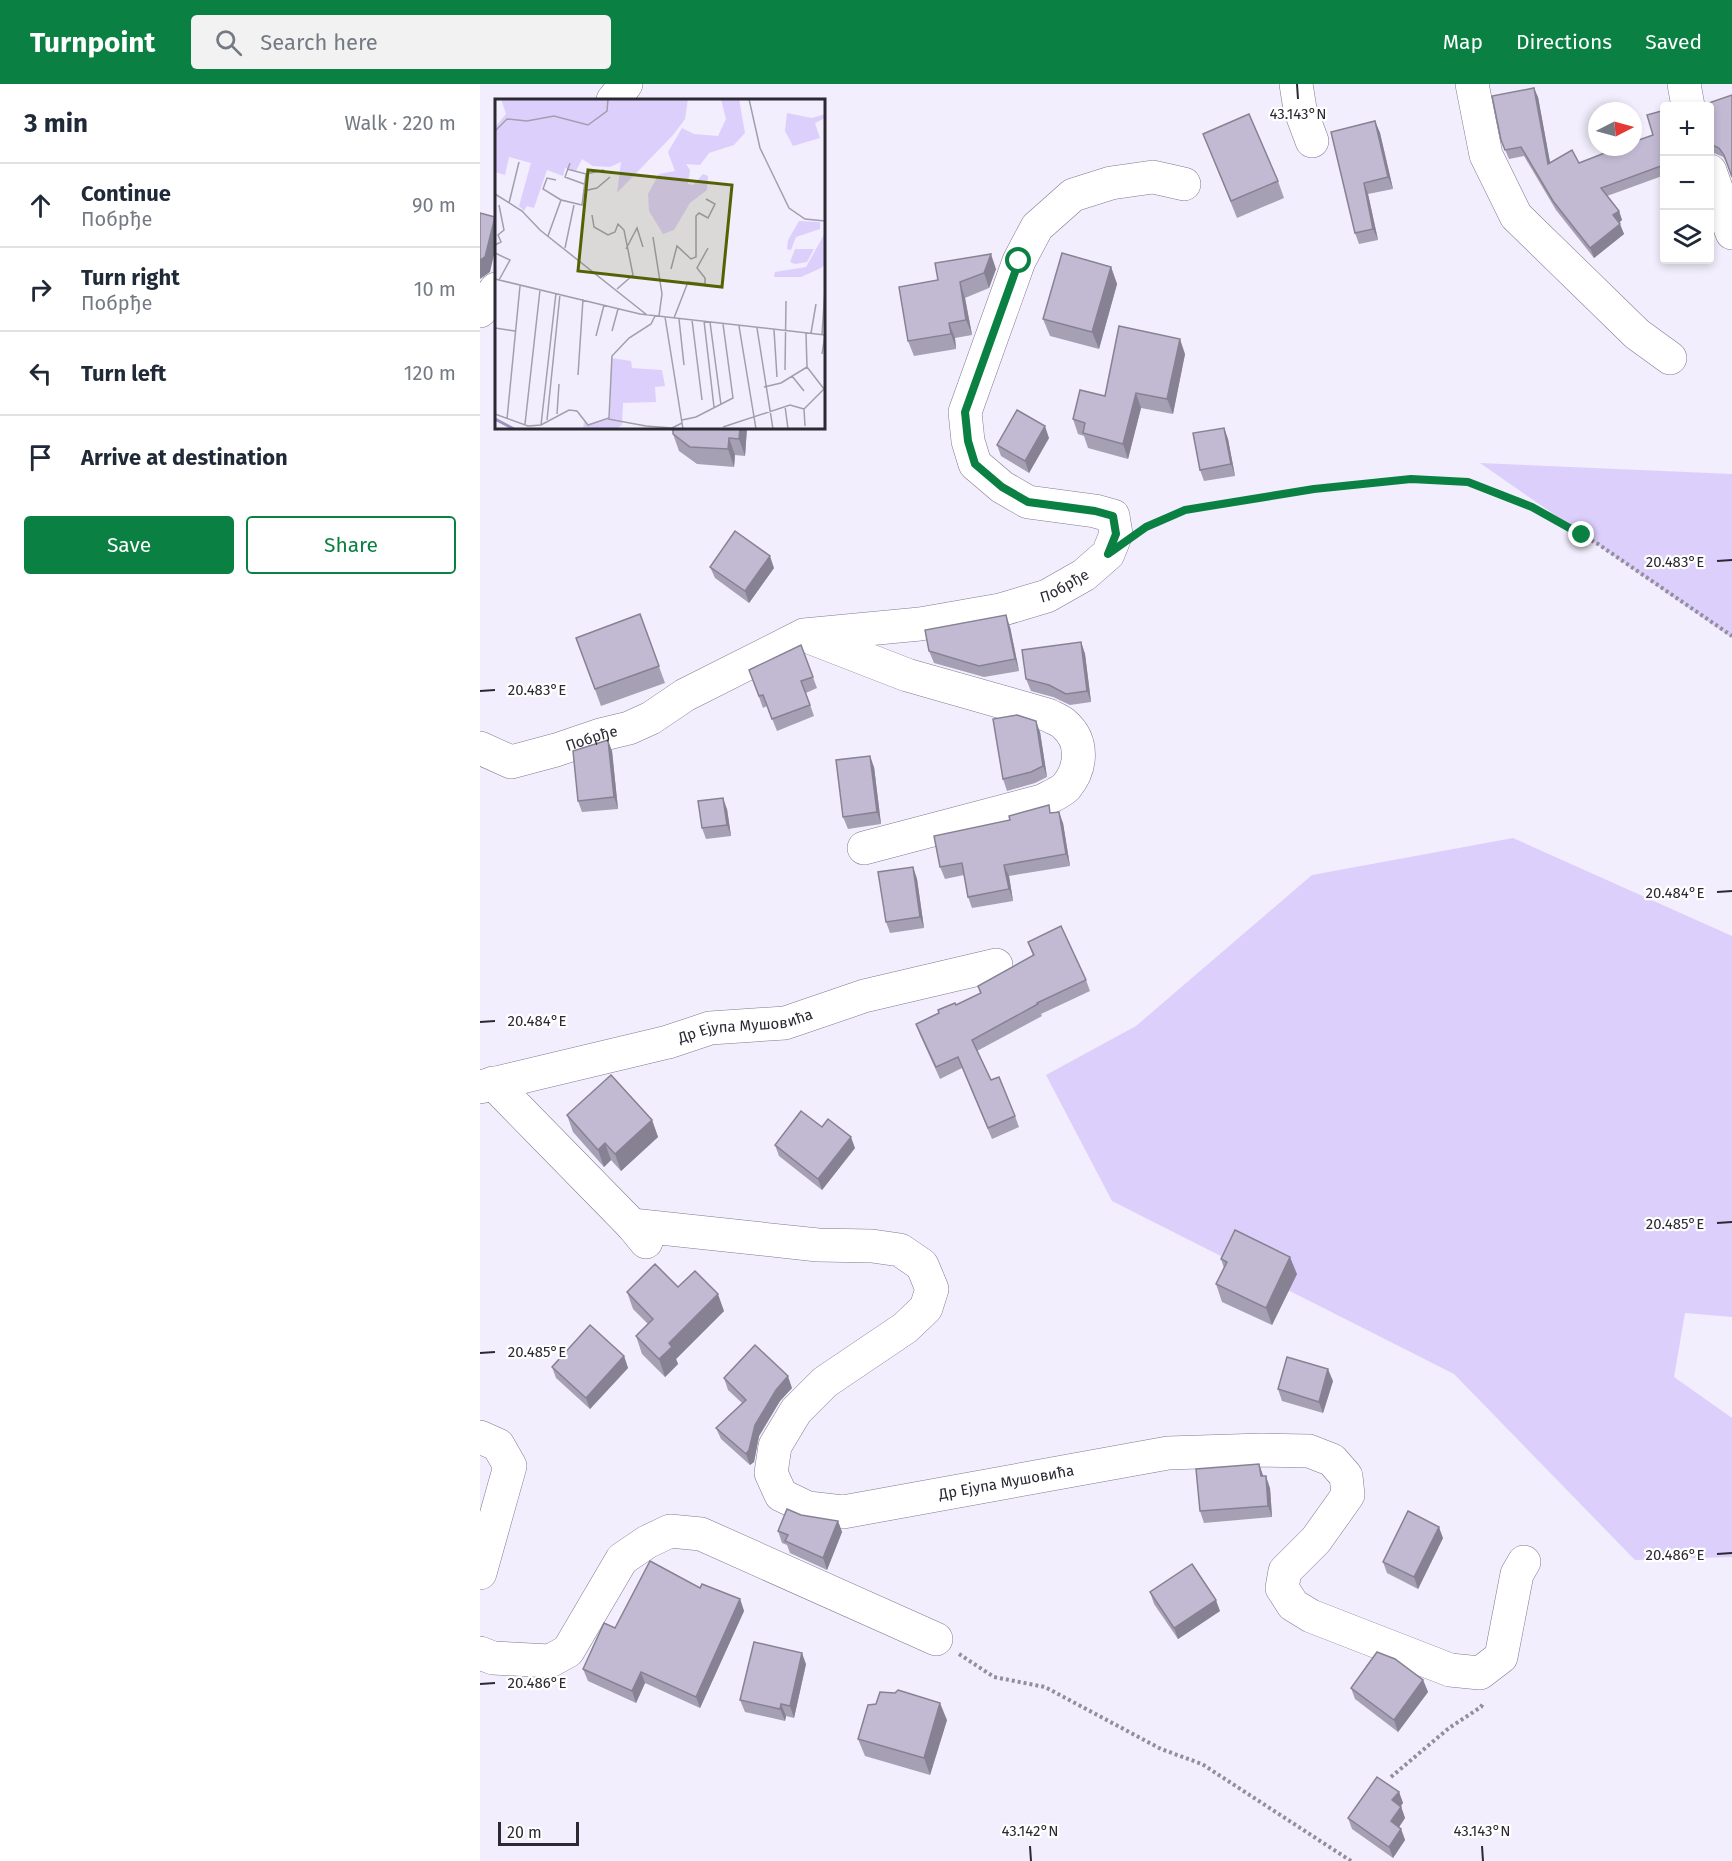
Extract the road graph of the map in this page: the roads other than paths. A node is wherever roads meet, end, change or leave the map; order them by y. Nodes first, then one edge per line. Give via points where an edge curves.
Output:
1 (626, 84) edge
2 (1296, 84) edge
3 (1472, 84) edge
4 (1684, 84) edge
5 (615, 99) edge
6 (1687, 102) edge
7 (1312, 141) dead end
8 (1714, 182) edge
9 (1184, 184) dead end
10 (1732, 233) edge
11 (495, 290) edge
12 (480, 311) edge
13 (1670, 358) dead end
14 (804, 635) junction
15 (480, 748) edge
16 (864, 848) dead end
17 (996, 965) dead end
18 (487, 1085) edge
19 (480, 1437) edge
20 (1524, 1562) dead end
21 (480, 1574) edge
22 (936, 1639) road end
23 (480, 1653) edge

1 - 5 street
2 - 7 street
3 - 13 street via 1486,155 1516,216 1637,334
4 - 6 street
8 - 10 street
9 - 14 street, Побрђе via 1153,177 1102,186 1073,195 1037,227 1019,261 965,412 975,464 1002,487 1028,502 1113,516 1116,534 1108,554 1084,575 1047,596 1000,610 921,624
11 - 12 street
14 - 15 street, Побрђе via 629,728 512,762
14 - 16 street via 907,675 1048,715 1076,737 1080,754 1075,772 1065,788 1042,801
17 - 18 street, Др Ејупа Мушовића via 864,996 785,1023 710,1028 668,1042
18 - 20 street, Др Ејупа Мушовића via 642,1237 872,1246 900,1250 922,1265 932,1289 926,1308 905,1328 825,1382 796,1412 775,1446 771,1473 782,1495 808,1508 843,1512 1168,1453 1309,1451 1332,1461 1346,1476 1348,1495 1316,1539 1285,1571 1282,1588 1293,1605 1311,1616 1450,1670 1480,1673 1501,1658 1517,1574
19 - 21 street via 498,1445 510,1466
22 - 23 street via 701,1534 670,1531 622,1559 568,1651 550,1661 493,1658

